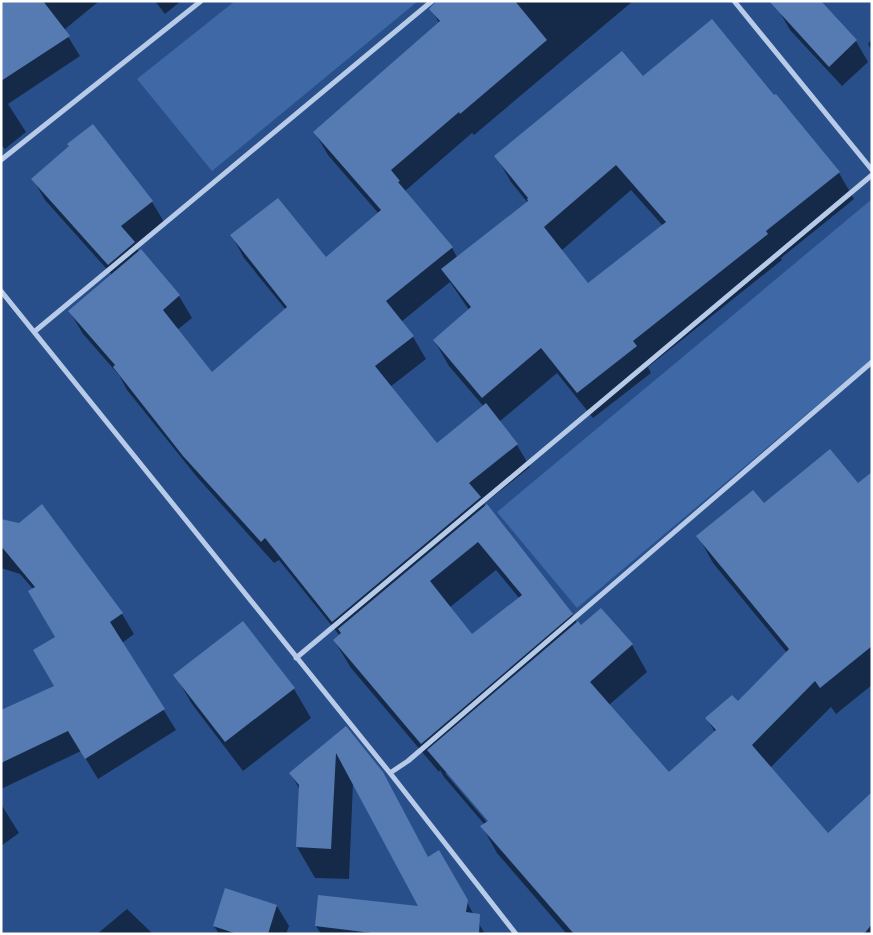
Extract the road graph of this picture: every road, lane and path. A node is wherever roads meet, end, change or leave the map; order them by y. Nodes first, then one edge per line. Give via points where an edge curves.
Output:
1 (201, 1) edge
2 (432, 1) edge
3 (734, 1) edge
4 (1, 160) edge
5 (872, 170) edge
6 (872, 175) edge
7 (1, 291) edge
8 (34, 332) junction
9 (872, 362) edge
10 (296, 658) junction
11 (390, 773) junction
12 (516, 934) edge

1 - 4 street
2 - 8 street
3 - 5 street
6 - 10 street
7 - 8 street
8 - 10 street
9 - 11 street
10 - 11 street
11 - 12 street

